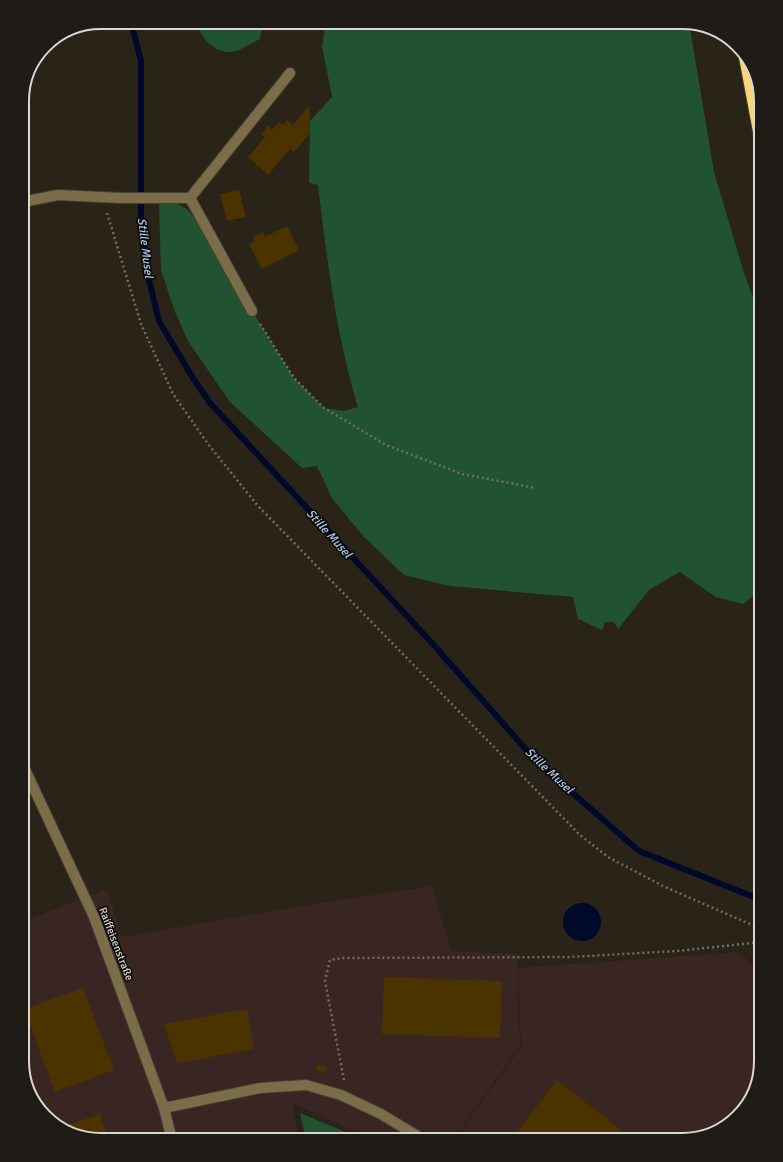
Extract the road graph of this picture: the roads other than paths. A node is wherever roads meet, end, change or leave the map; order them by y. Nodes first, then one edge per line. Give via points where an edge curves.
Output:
1 (290, 73) dead end
2 (748, 75) edge
3 (754, 105) edge
4 (190, 198) junction
5 (29, 201) edge
6 (252, 312) road end
7 (29, 778) edge
8 (164, 1108) junction
9 (170, 1133) edge
10 (413, 1133) edge

1 - 4 street
2 - 3 highway
4 - 5 street via 58,195
4 - 6 street
7 - 8 street, Raiffeisenstraße via 94,917
8 - 9 street, Raiffeisenstraße
8 - 10 street via 260,1088 306,1085 341,1095 382,1114

